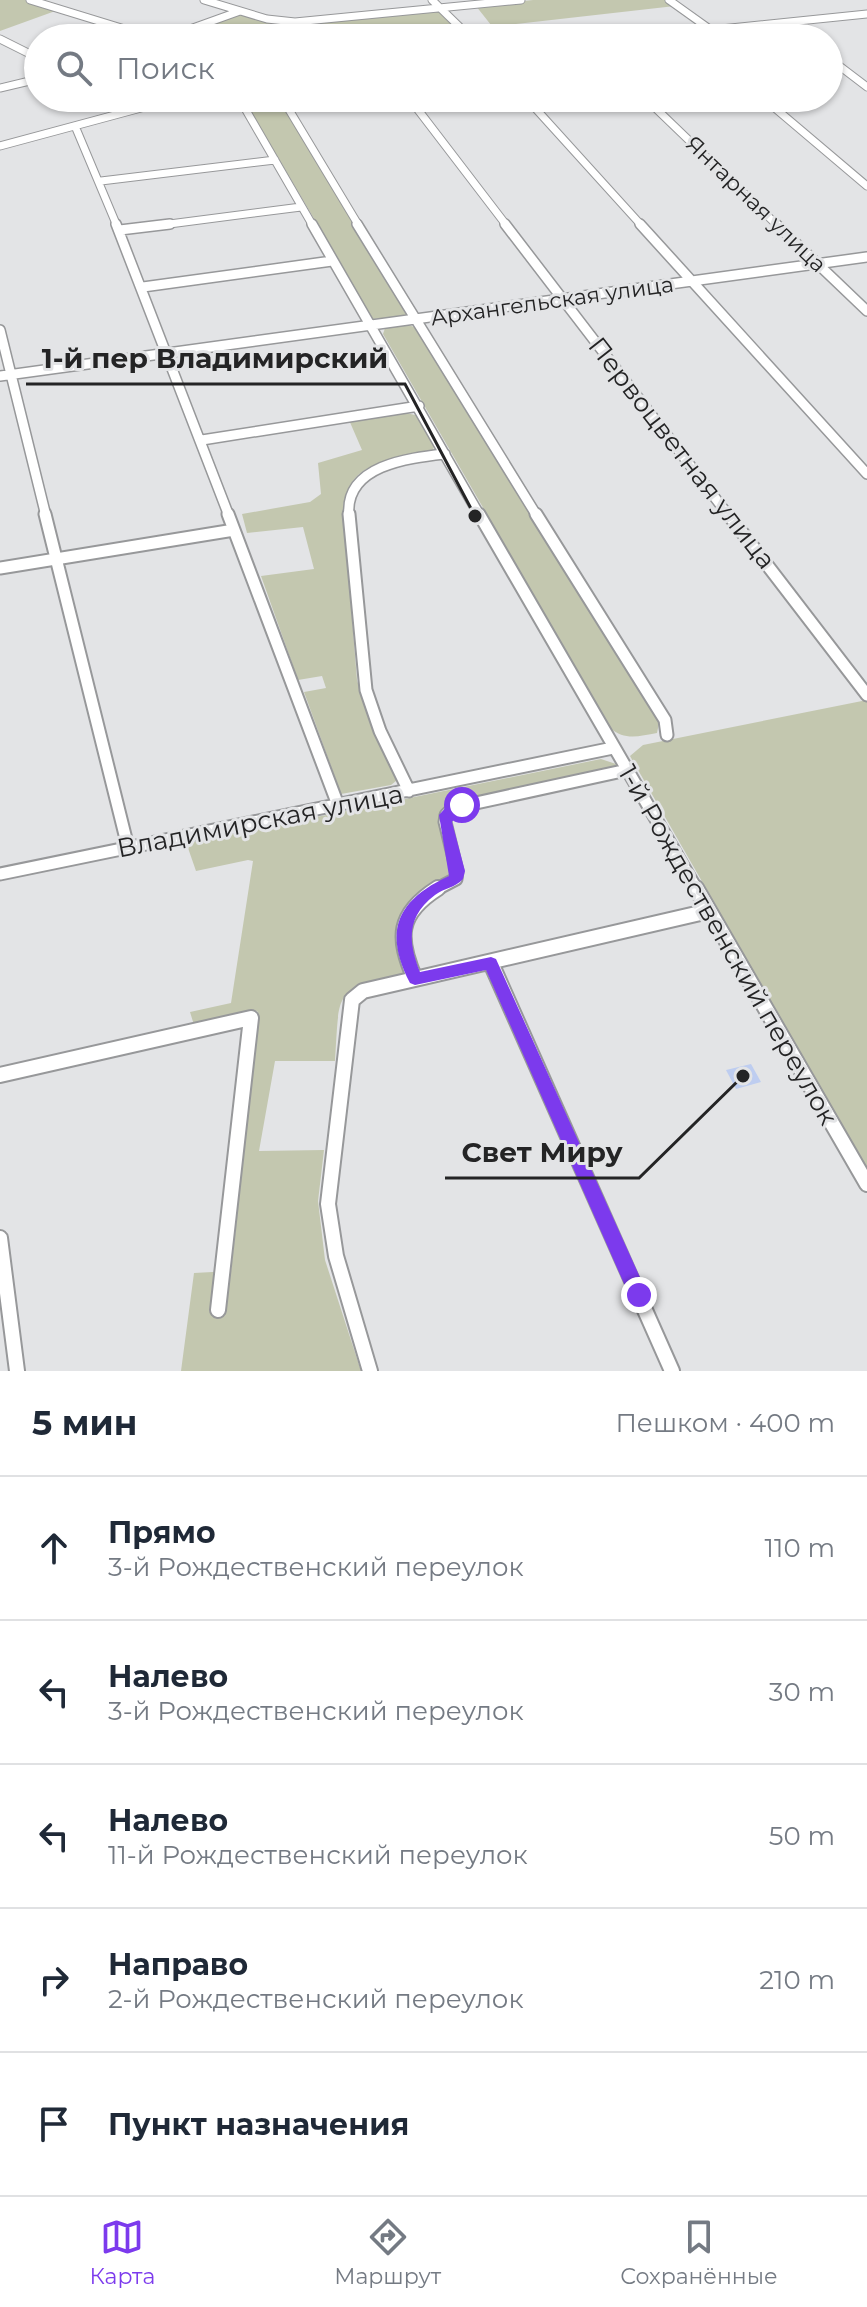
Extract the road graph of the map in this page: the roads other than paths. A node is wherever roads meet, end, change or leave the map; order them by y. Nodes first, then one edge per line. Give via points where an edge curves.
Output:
1 (30, 0) edge
2 (204, 0) edge
3 (432, 0) edge
4 (521, 0) edge
5 (669, 0) edge
6 (442, 8) junction
7 (240, 11) junction
8 (867, 14) edge
9 (783, 23) joint
10 (108, 24) edge
11 (204, 24) edge
12 (457, 24) edge
13 (703, 24) edge
14 (773, 24) edge
15 (0, 39) edge
16 (24, 51) edge
17 (843, 69) edge
18 (24, 82) edge
19 (867, 87) edge
20 (0, 88) edge
21 (126, 112) edge
22 (247, 112) edge
23 (290, 112) edge
24 (420, 112) edge
25 (539, 112) edge
26 (660, 112) edge
27 (780, 112) edge
28 (75, 126) junction
29 (0, 146) edge
30 (275, 160) junction
31 (101, 181) junction
32 (867, 186) edge
33 (301, 207) junction
34 (120, 230) junction
35 (867, 257) edge
36 (332, 261) junction
37 (818, 264) junction
38 (692, 281) junction
39 (143, 287) junction
40 (563, 300) junction
41 (867, 311) edge
42 (415, 320) junction
43 (372, 325) junction
44 (0, 330) edge
45 (168, 353) junction
46 (5, 375) edge
47 (419, 406) junction
48 (202, 440) junction
49 (445, 454) junction
50 (867, 474) edge
51 (234, 530) junction
52 (57, 559) junction
53 (0, 568) edge
54 (867, 695) edge
55 (667, 735) dead end
56 (613, 748) junction
57 (627, 770) junction
58 (409, 791) junction
59 (338, 805) junction
60 (128, 847) junction
61 (0, 874) edge
62 (709, 911) junction
63 (491, 963) junction
64 (415, 979) junction
65 (0, 1075) edge
66 (867, 1184) edge
67 (0, 1238) edge
68 (3, 1296) edge
69 (218, 1310) dead end
70 (17, 1371) edge
71 (370, 1371) edge
72 (672, 1371) edge

1 - 10 street
2 - 7 street
3 - 6 street
4 - 6 street
5 - 13 street
6 - 7 street via 295,22
6 - 12 street
7 - 11 street
8 - 9 street
9 - 14 street
15 - 16 street
17 - 19 street
18 - 20 street
21 - 28 street
22 - 30 street, 1-й Рождественский переулок
23 - 42 street
24 - 40 street, Первоцветная улица
25 - 38 street
26 - 37 street, Янтарная улица
27 - 32 street
28 - 29 street
28 - 31 street
30 - 31 street
30 - 33 street, 1-й Рождественский переулок
31 - 34 street
33 - 34 street
33 - 36 street, 1-й Рождественский переулок
34 - 39 street
35 - 37 street, Архангельская улица
36 - 39 street
36 - 43 street, 1-й Рождественский переулок
37 - 38 street, Архангельская улица
37 - 41 street, Янтарная улица
38 - 40 street, Архангельская улица
38 - 50 street
39 - 45 street
40 - 42 street, Архангельская улица
40 - 54 street, Первоцветная улица
42 - 43 street, Архангельская улица
42 - 55 street via 665,720
43 - 45 street, Архангельская улица
43 - 47 street, 1-й Рождественский переулок
44 - 46 street
45 - 46 street, Архангельская улица
45 - 48 street
46 - 52 street
47 - 48 street
47 - 49 street, 1-й Рождественский переулок
48 - 51 street
49 - 56 street, 1-й Рождественский переулок
49 - 58 street via 378,467 353,487 348,504 366,690
51 - 52 street
51 - 59 street
52 - 53 street
52 - 60 street
56 - 57 street, 1-й Рождественский переулок
56 - 58 street, Владимирская улица
57 - 62 street, 1-й Рождественский переулок
57 - 64 street via 462,805 446,815 456,879 429,892 405,922 402,939
58 - 59 street, Владимирская улица
59 - 60 street, Владимирская улица
60 - 61 street, Владимирская улица
62 - 63 street
62 - 66 street, 1-й Рождественский переулок
63 - 64 street
63 - 72 street
64 - 71 street via 363,991 348,1010 328,1204 336,1256
65 - 69 street via 251,1018
67 - 68 street
68 - 70 street

